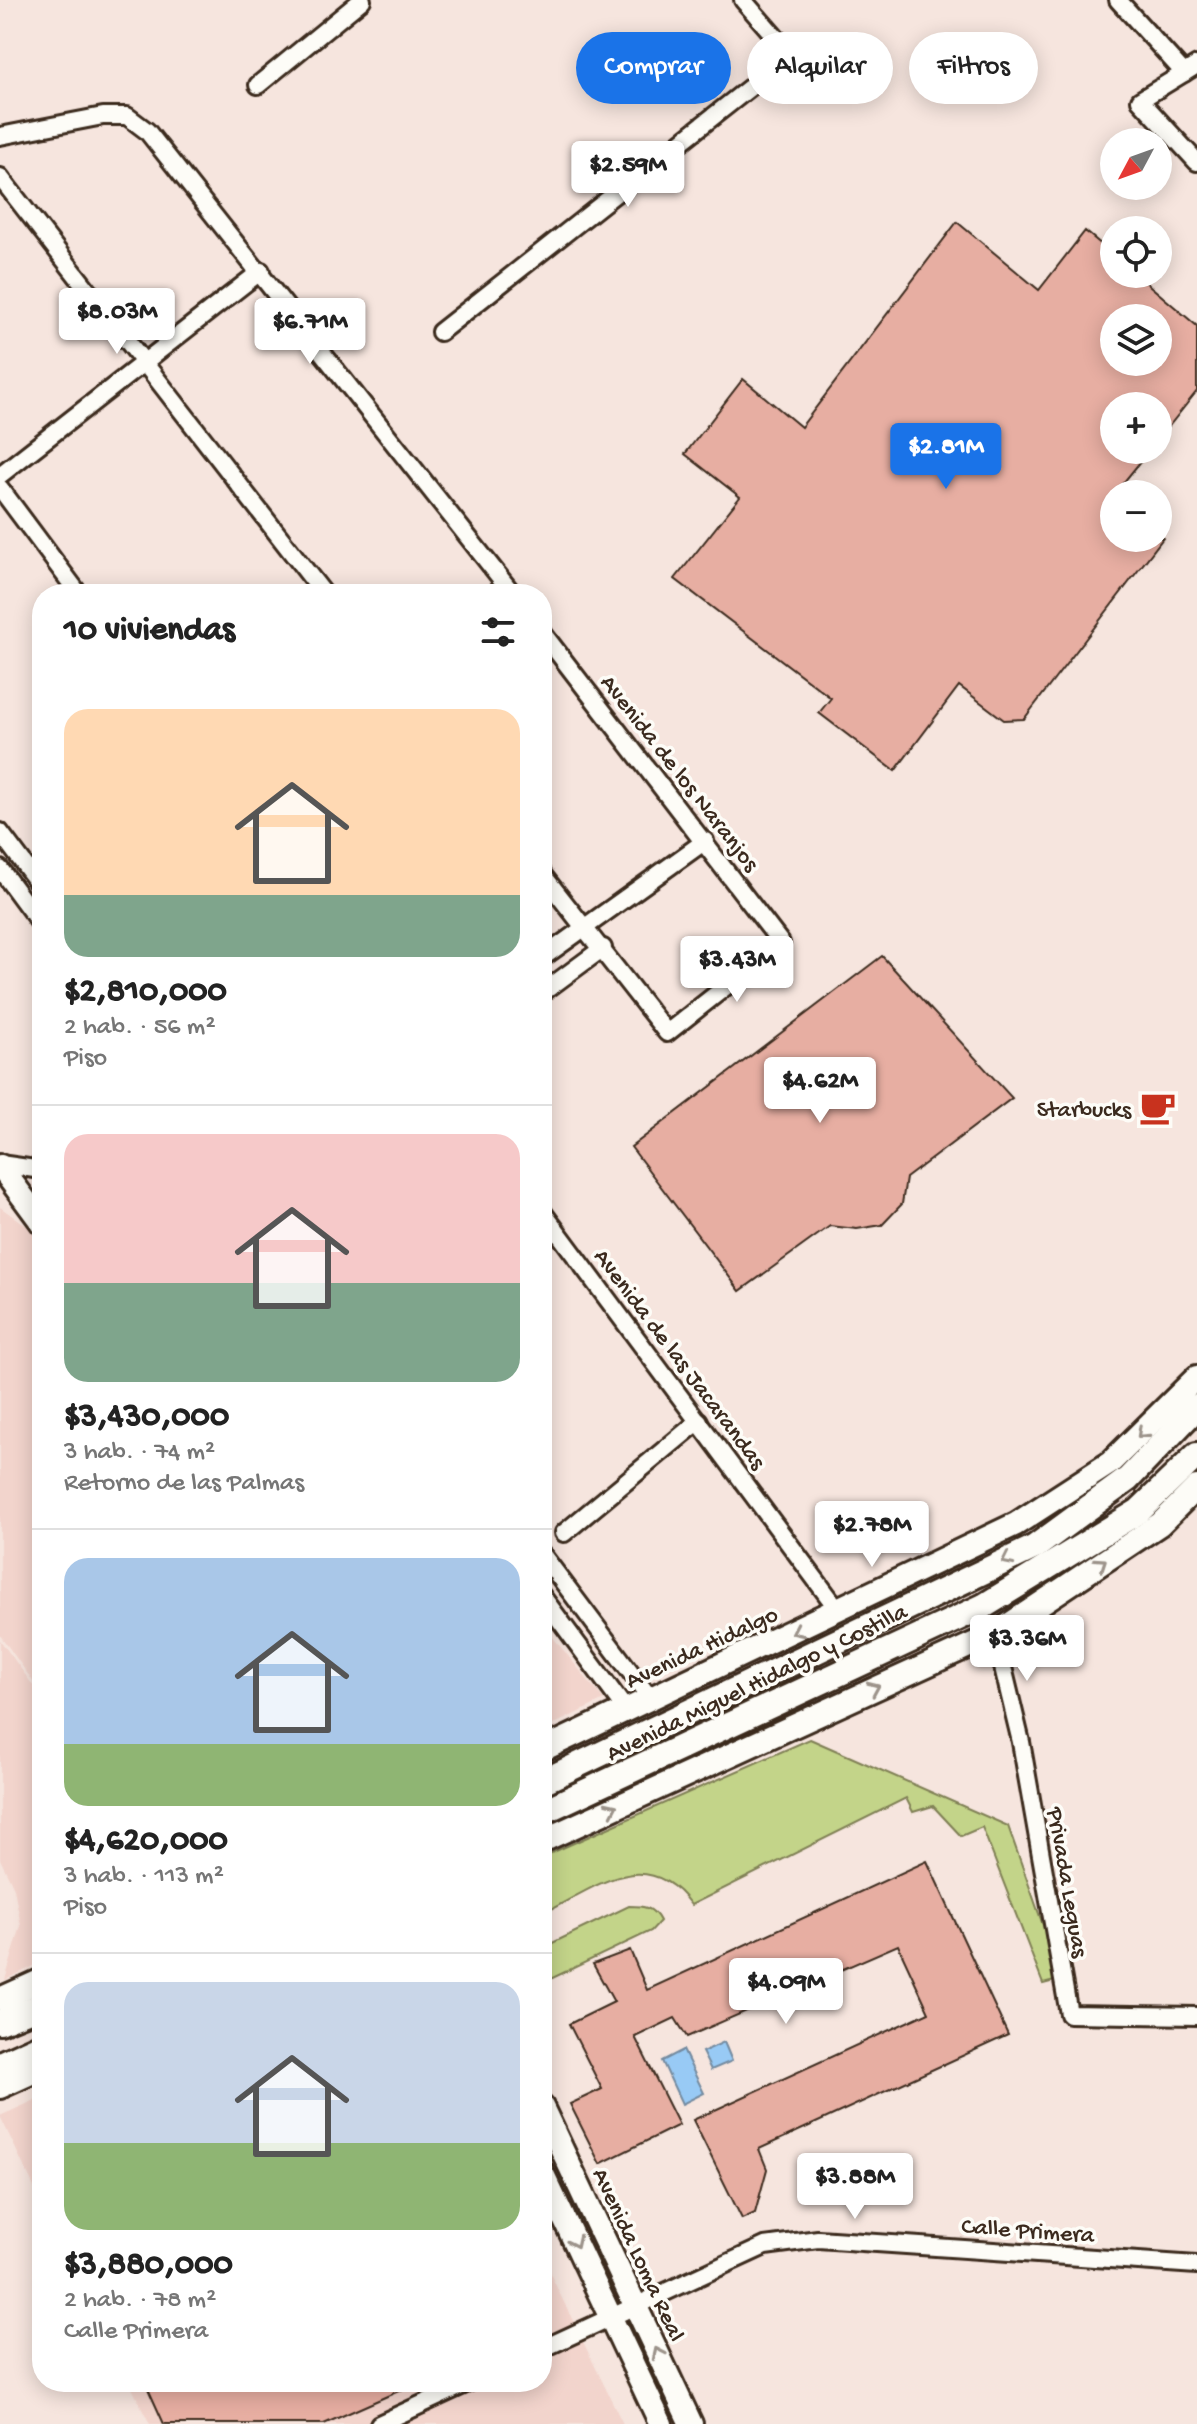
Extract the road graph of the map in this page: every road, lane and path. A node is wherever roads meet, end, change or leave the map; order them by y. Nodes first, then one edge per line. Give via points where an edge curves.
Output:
1 (362, 0) edge
2 (743, 0) edge
3 (1118, 0) edge
4 (1191, 69) edge
5 (258, 85) dead end
6 (0, 136) edge
7 (1197, 162) edge
8 (0, 177) edge
9 (261, 271) junction
10 (440, 332) dead end
11 (143, 362) junction
12 (0, 475) edge
13 (0, 488) edge
14 (72, 584) edge
15 (316, 584) edge
16 (505, 584) edge
17 (552, 645) edge
18 (0, 832) edge
19 (705, 841) junction
20 (0, 869) edge
21 (32, 875) edge
22 (552, 887) edge
23 (32, 912) edge
24 (584, 928) junction
25 (603, 948) junction
26 (552, 951) edge
27 (552, 986) edge
28 (0, 1165) edge
29 (32, 1169) edge
30 (32, 1209) edge
31 (552, 1224) edge
32 (1197, 1377) edge
33 (1197, 1407) edge
34 (699, 1421) junction
35 (1197, 1455) edge
36 (1197, 1487) edge
37 (564, 1533) dead end
38 (552, 1568) edge
39 (552, 1609) edge
40 (839, 1611) junction
41 (601, 1634) junction
42 (995, 1634) junction
43 (583, 1651) junction
44 (650, 1698) junction
45 (626, 1710) junction
46 (552, 1745) edge
47 (552, 1777) edge
48 (552, 1807) edge
49 (552, 1836) edge
50 (32, 1985) edge
51 (0, 1999) edge
52 (32, 2009) edge
53 (1197, 2016) edge
54 (0, 2022) edge
55 (32, 2050) edge
56 (0, 2064) edge
57 (32, 2073) edge
58 (0, 2087) edge
59 (552, 2128) edge
60 (552, 2193) edge
61 (1197, 2265) edge
62 (635, 2304) junction
63 (610, 2318) junction
64 (552, 2344) edge
65 (448, 2392) edge
66 (379, 2424) edge
67 (661, 2424) edge
68 (691, 2424) edge

1 - 5 street
2 - 10 street via 791,55
3 - 4 street
4 - 7 street via 1140,100
6 - 9 street via 127,116 147,131
8 - 11 street
9 - 11 street
9 - 16 street
11 - 12 street
11 - 15 street
13 - 14 street
17 - 19 street, Avenida de los Naranjos
18 - 21 street
19 - 24 street
19 - 25 street, Avenida de los Naranjos via 781,943 667,1033
20 - 23 street
22 - 24 street
24 - 25 street
24 - 26 street
25 - 27 street
28 - 29 street
28 - 30 street
31 - 34 street, Avenida de las Jacarandas
32 -> 40 street, Avenida Hidalgo via 1110,1463 1016,1524
33 -> 47 main road, Avenida Miguel Hidalgo y Costilla via 1128,1479 1035,1547
34 - 37 street
34 - 40 street, Avenida de las Jacarandas
35 - 48 main road, Avenida Miguel Hidalgo y Costilla via 1139,1511 984,1606
42 -> 36 street via 1160,1524
38 - 41 street
39 - 43 street
40 -> 44 street, Avenida Hidalgo
41 - 43 street
41 - 44 street
49 -> 42 street
42 - 53 street, Privada Leguas via 1021,1742 1069,2014
43 - 45 street
44 - 45 street, Avenida Hidalgo
45 - 46 street, Avenida Hidalgo
50 - 51 street
52 - 54 main road
55 - 56 main road
57 - 58 street
59 - 62 street, Avenida Loma Real
60 -> 63 street
61 - 62 street, Calle Primera via 818,2239 765,2246
62 - 63 street, Calle Primera
68 -> 62 street, Avenida Loma Real
63 - 64 street, Calle Primera
63 - 67 street
65 - 66 street

